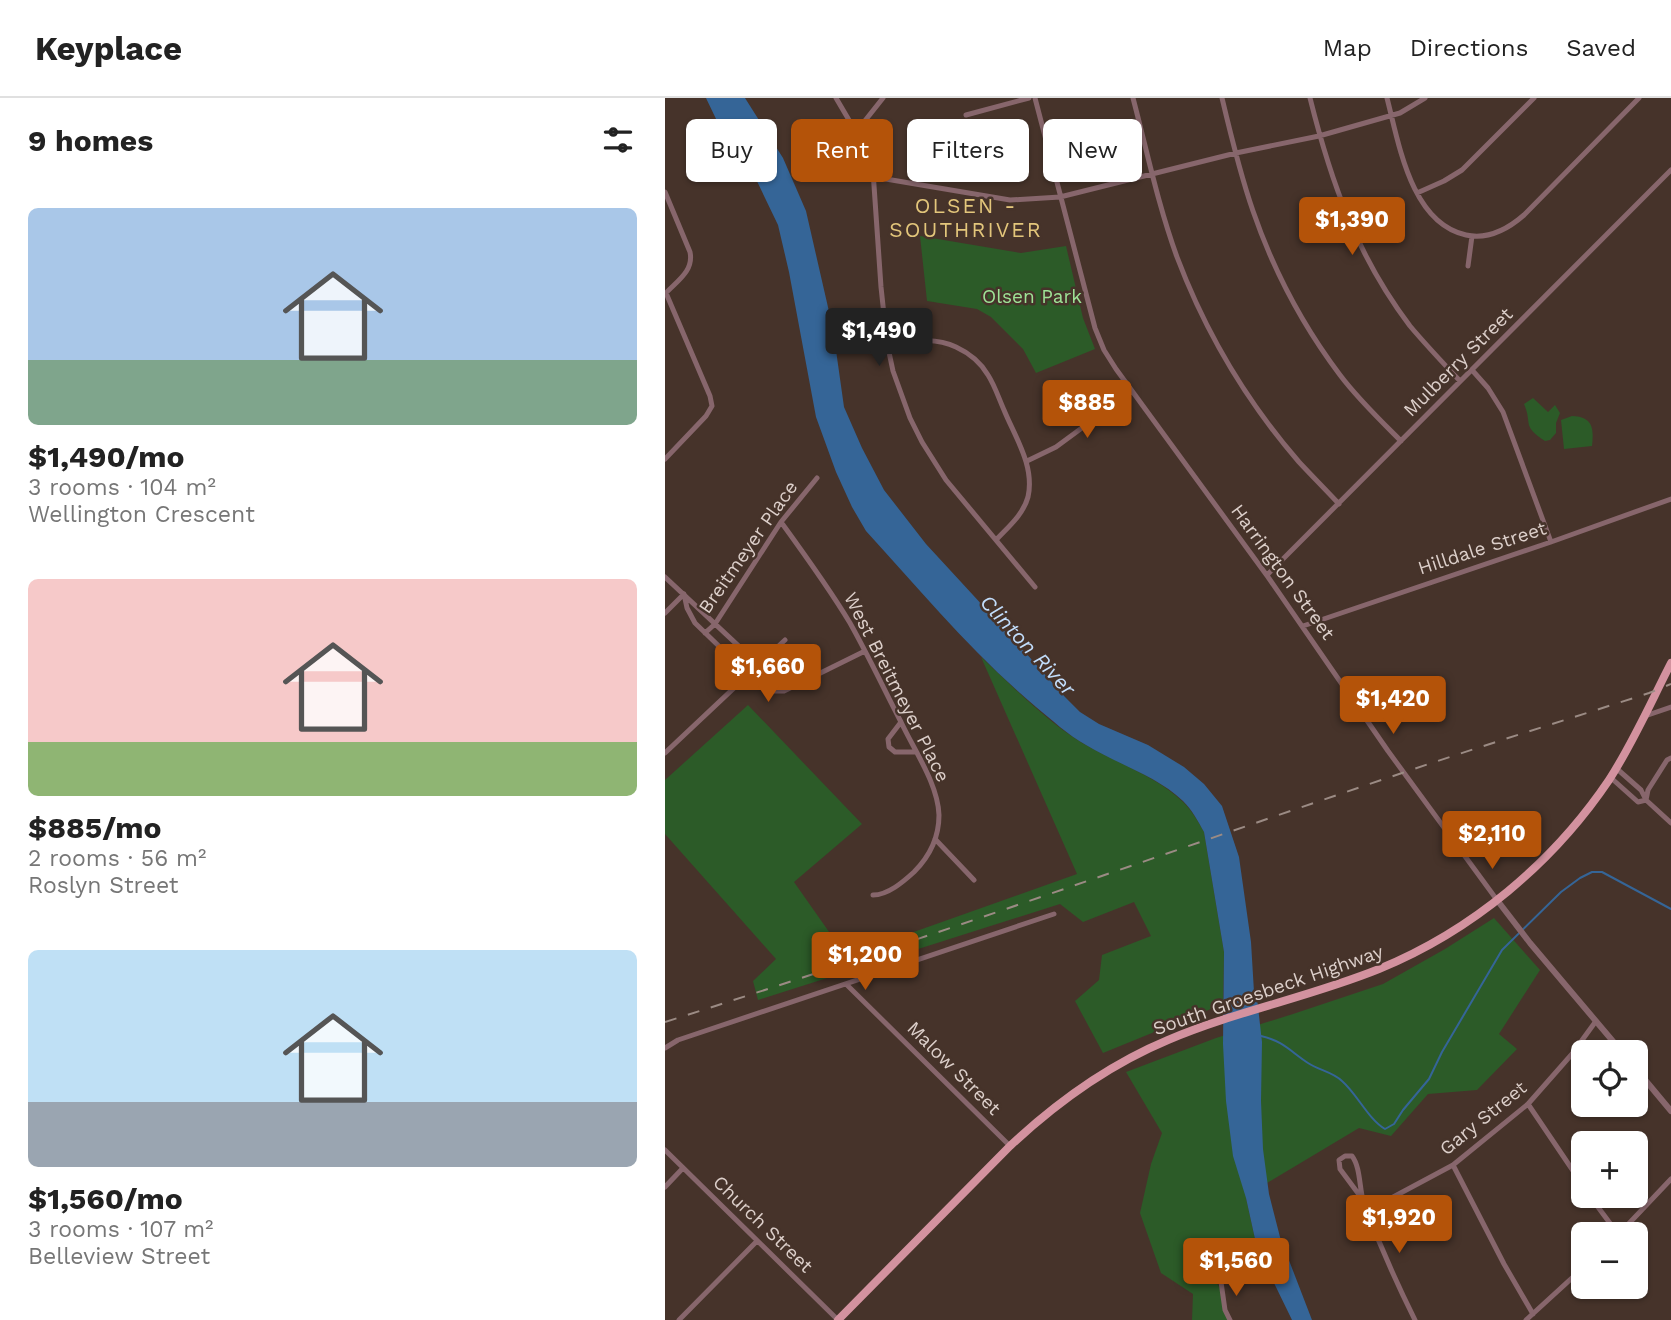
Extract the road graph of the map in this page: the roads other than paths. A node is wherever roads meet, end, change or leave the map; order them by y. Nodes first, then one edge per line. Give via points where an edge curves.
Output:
1 (836, 98) edge
2 (883, 98) edge
3 (1029, 98) edge
4 (1035, 98) edge
5 (1133, 98) edge
6 (1222, 98) edge
7 (1310, 98) edge
8 (1387, 98) edge
9 (1425, 98) edge
10 (1534, 98) edge
11 (1639, 98) edge
12 (966, 115) dead end
13 (1392, 116) junction
14 (848, 119) edge
15 (866, 119) edge
16 (1319, 136) junction
17 (1236, 153) junction
18 (1671, 170) edge
19 (1153, 174) junction
20 (893, 180) edge
21 (874, 182) edge
22 (665, 192) edge
23 (1417, 193) junction
24 (1060, 197) junction
25 (1472, 236) junction
26 (1468, 266) dead end
27 (666, 293) edge
28 (887, 343) junction
29 (1472, 370) junction
30 (1460, 381) junction
31 (1132, 391) junction
32 (1401, 442) junction
33 (665, 459) edge
34 (1027, 461) junction
35 (817, 478) dead end
36 (1671, 499) edge
37 (1339, 504) junction
38 (781, 522) junction
39 (996, 540) junction
40 (1551, 542) junction
41 (1267, 575) junction
42 (665, 577) edge
43 (1035, 587) dead end
44 (684, 594) junction
45 (665, 613) edge
46 (715, 624) junction
47 (1303, 626) junction
48 (705, 634) junction
49 (785, 640) dead end
50 (865, 652) junction
51 (1671, 663) edge
52 (759, 666) junction
53 (749, 676) junction
54 (794, 686) junction
55 (1671, 707) edge
56 (1645, 716) junction
57 (901, 722) junction
58 (916, 752) junction
59 (665, 753) edge
60 (1671, 758) edge
61 (1616, 768) junction
62 (1610, 777) junction
63 (1646, 800) junction
64 (1671, 823) edge
65 (935, 839) junction
66 (974, 880) dead end
67 (873, 895) dead end
68 (1497, 900) junction
69 (1053, 914) dead end
70 (846, 984) junction
71 (1596, 1021) junction
72 (1612, 1040) edge
73 (665, 1048) edge
74 (1648, 1083) edge
75 (1528, 1104) junction
76 (1671, 1111) edge
77 (1010, 1146) junction
78 (665, 1150) edge
79 (1453, 1165) junction
80 (683, 1168) junction
81 (1571, 1168) edge
82 (1671, 1179) edge
83 (665, 1187) edge
84 (1363, 1200) junction
85 (1599, 1208) edge
86 (1367, 1211) junction
87 (1610, 1222) edge
88 (1630, 1222) edge
89 (757, 1241) junction
90 (1571, 1279) edge
91 (1221, 1282) dead end
92 (1533, 1314) junction
93 (680, 1320) edge
94 (838, 1320) edge
95 (1230, 1320) edge
96 (1415, 1320) edge
97 (1526, 1320) edge

1 - 14 street
2 - 15 street
3 - 12 street
4 - 24 street, Harrington Street
5 - 19 street
6 - 17 street
7 - 16 street
8 - 13 street
9 - 13 street
10 - 23 street via 1462,170
11 - 25 street via 1519,220 1503,231
13 - 16 street
13 - 23 street
16 - 17 street
16 - 30 street via 1345,214 1373,268 1410,325
17 - 19 street
17 - 32 street via 1262,235 1303,318 1340,375
18 - 29 street, Mulberry Street
19 - 24 street
19 - 37 street via 1177,257 1221,351 1275,432
20 - 24 street via 1010,200
21 - 28 street
22 - 27 street via 692,262
23 - 25 street via 1443,225
24 - 31 street, Harrington Street via 1095,328
25 - 26 street
27 - 33 street via 712,406
28 - 34 street via 938,341 975,360 991,379
28 - 39 street via 922,442 946,480
29 - 30 street, Mulberry Street
29 - 40 street via 1503,412
30 - 32 street, Mulberry Street
31 - 34 street via 1056,447
31 - 41 street, Harrington Street
32 - 37 street, Mulberry Street
34 - 39 street via 1028,498
35 - 38 street, Breitmeyer Place
36 - 40 street, Hilldale Street
37 - 41 street, Mulberry Street
38 - 46 street, Breitmeyer Place
38 - 50 street, West Breitmeyer Place
39 - 43 street
40 - 47 street, Hilldale Street
41 - 47 street, Harrington Street
42 - 44 street
44 - 45 street
44 - 46 street
44 - 48 street via 690,615
46 - 48 street, Breitmeyer Place
46 - 52 street
47 - 68 street, Harrington Street via 1385,748
48 - 53 street
49 - 52 street
50 - 54 street
50 - 57 street, West Breitmeyer Place
51 - 56 main road, South Groesbeck Highway
52 - 53 street
52 - 54 street via 779,683
53 - 54 street via 770,691
53 - 59 street
55 - 56 street
56 - 61 main road, South Groesbeck Highway
57 - 58 street, West Breitmeyer Place
57 - 58 street via 888,739 889,747 895,752
58 - 65 street, West Breitmeyer Place via 937,802
60 - 63 street
61 - 62 main road, South Groesbeck Highway
61 - 63 street
62 - 63 street via 1638,802
62 - 68 main road, South Groesbeck Highway via 1558,844
63 - 64 street
65 - 66 street
65 - 67 street, West Breitmeyer Place via 913,873
68 - 71 street, Harrington Street
68 - 77 main road, South Groesbeck Highway via 1401,960 1155,1046 1060,1102
69 - 70 street
70 - 73 street
70 - 77 street, Malow Street
71 - 72 street, Harrington Street
71 - 75 street, Gary Street
74 - 76 street
75 - 79 street, Gary Street
75 - 81 street
77 - 94 main road, South Groesbeck Highway
78 - 80 street, Church Street
79 - 86 street, Gary Street
79 - 92 street
80 - 83 street
80 - 89 street, Church Street
82 - 88 street
84 - 84 street via 1356,1162 1345,1156 1339,1160 1340,1169
84 - 86 street
85 - 87 street
86 - 96 street
89 - 93 street
89 - 94 street, Church Street
90 - 92 street
91 - 95 street
92 - 97 street

